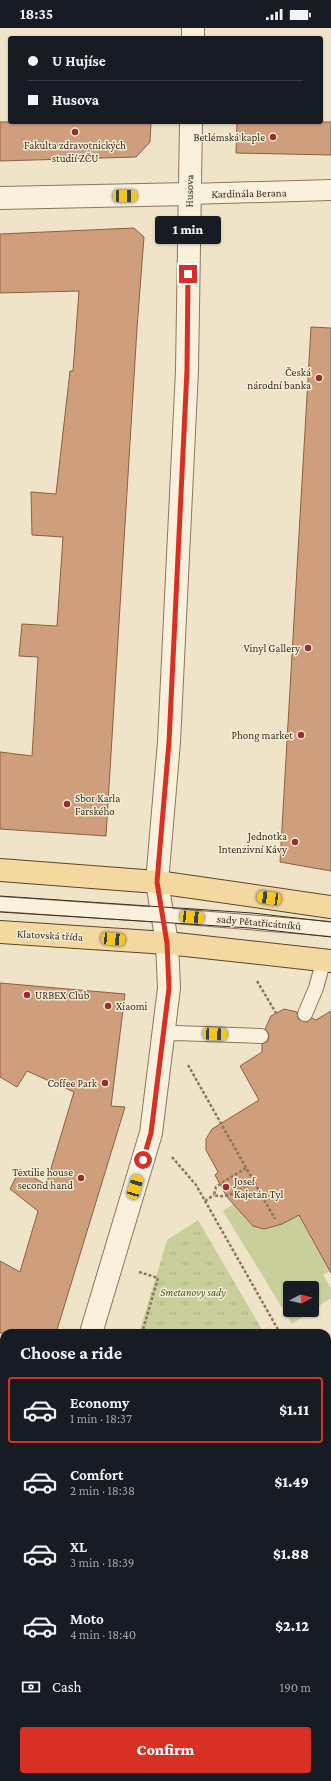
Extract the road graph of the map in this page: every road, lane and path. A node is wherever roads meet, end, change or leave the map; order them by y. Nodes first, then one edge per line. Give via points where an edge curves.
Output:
1 (191, 124) edge
2 (331, 190) edge
3 (189, 194) junction
4 (0, 198) edge
5 (0, 870) edge
6 (157, 882) junction
7 (0, 904) edge
8 (331, 907) edge
9 (162, 914) junction
10 (331, 930) edge
11 (0, 932) edge
12 (167, 943) junction
13 (328, 960) edge
14 (257, 981) dead end
15 (276, 1013) dead end
16 (305, 1014) dead end
17 (164, 1034) junction
18 (261, 1036) dead end
19 (185, 1060) dead end
20 (151, 1133) junction
21 (246, 1168) junction
22 (253, 1181) junction
23 (214, 1196) junction
24 (205, 1201) junction
25 (275, 1219) dead end
26 (138, 1272) dead end
27 (93, 1329) edge
28 (143, 1329) edge
29 (278, 1329) edge
30 (33, 1781) edge
31 (38, 1781) edge

1 - 3 street, Husova
2 - 3 street, Kardinála Berana
3 - 4 street, Kardinála Berana
3 - 6 street, Husova via 186,386 169,742
5 - 6 main road
6 - 8 main road, sady Pětatřicátníků
6 - 9 street
7 - 9 lane
9 - 10 lane, sady Pětatřicátníků
9 - 12 street
11 - 12 main road, Klatovská třída
12 - 13 main road
12 - 17 street via 169,988
13 - 16 lane
14 - 15 path
17 - 18 lane
17 - 20 street
19 - 21 path
20 - 24 path via 196,1185
20 - 27 street
21 - 22 path
21 - 23 path via 216,1187
22 - 23 path via 227,1196
22 - 25 path
23 - 24 path
24 - 29 path
26 - 28 path via 158,1278
30 - 31 path

